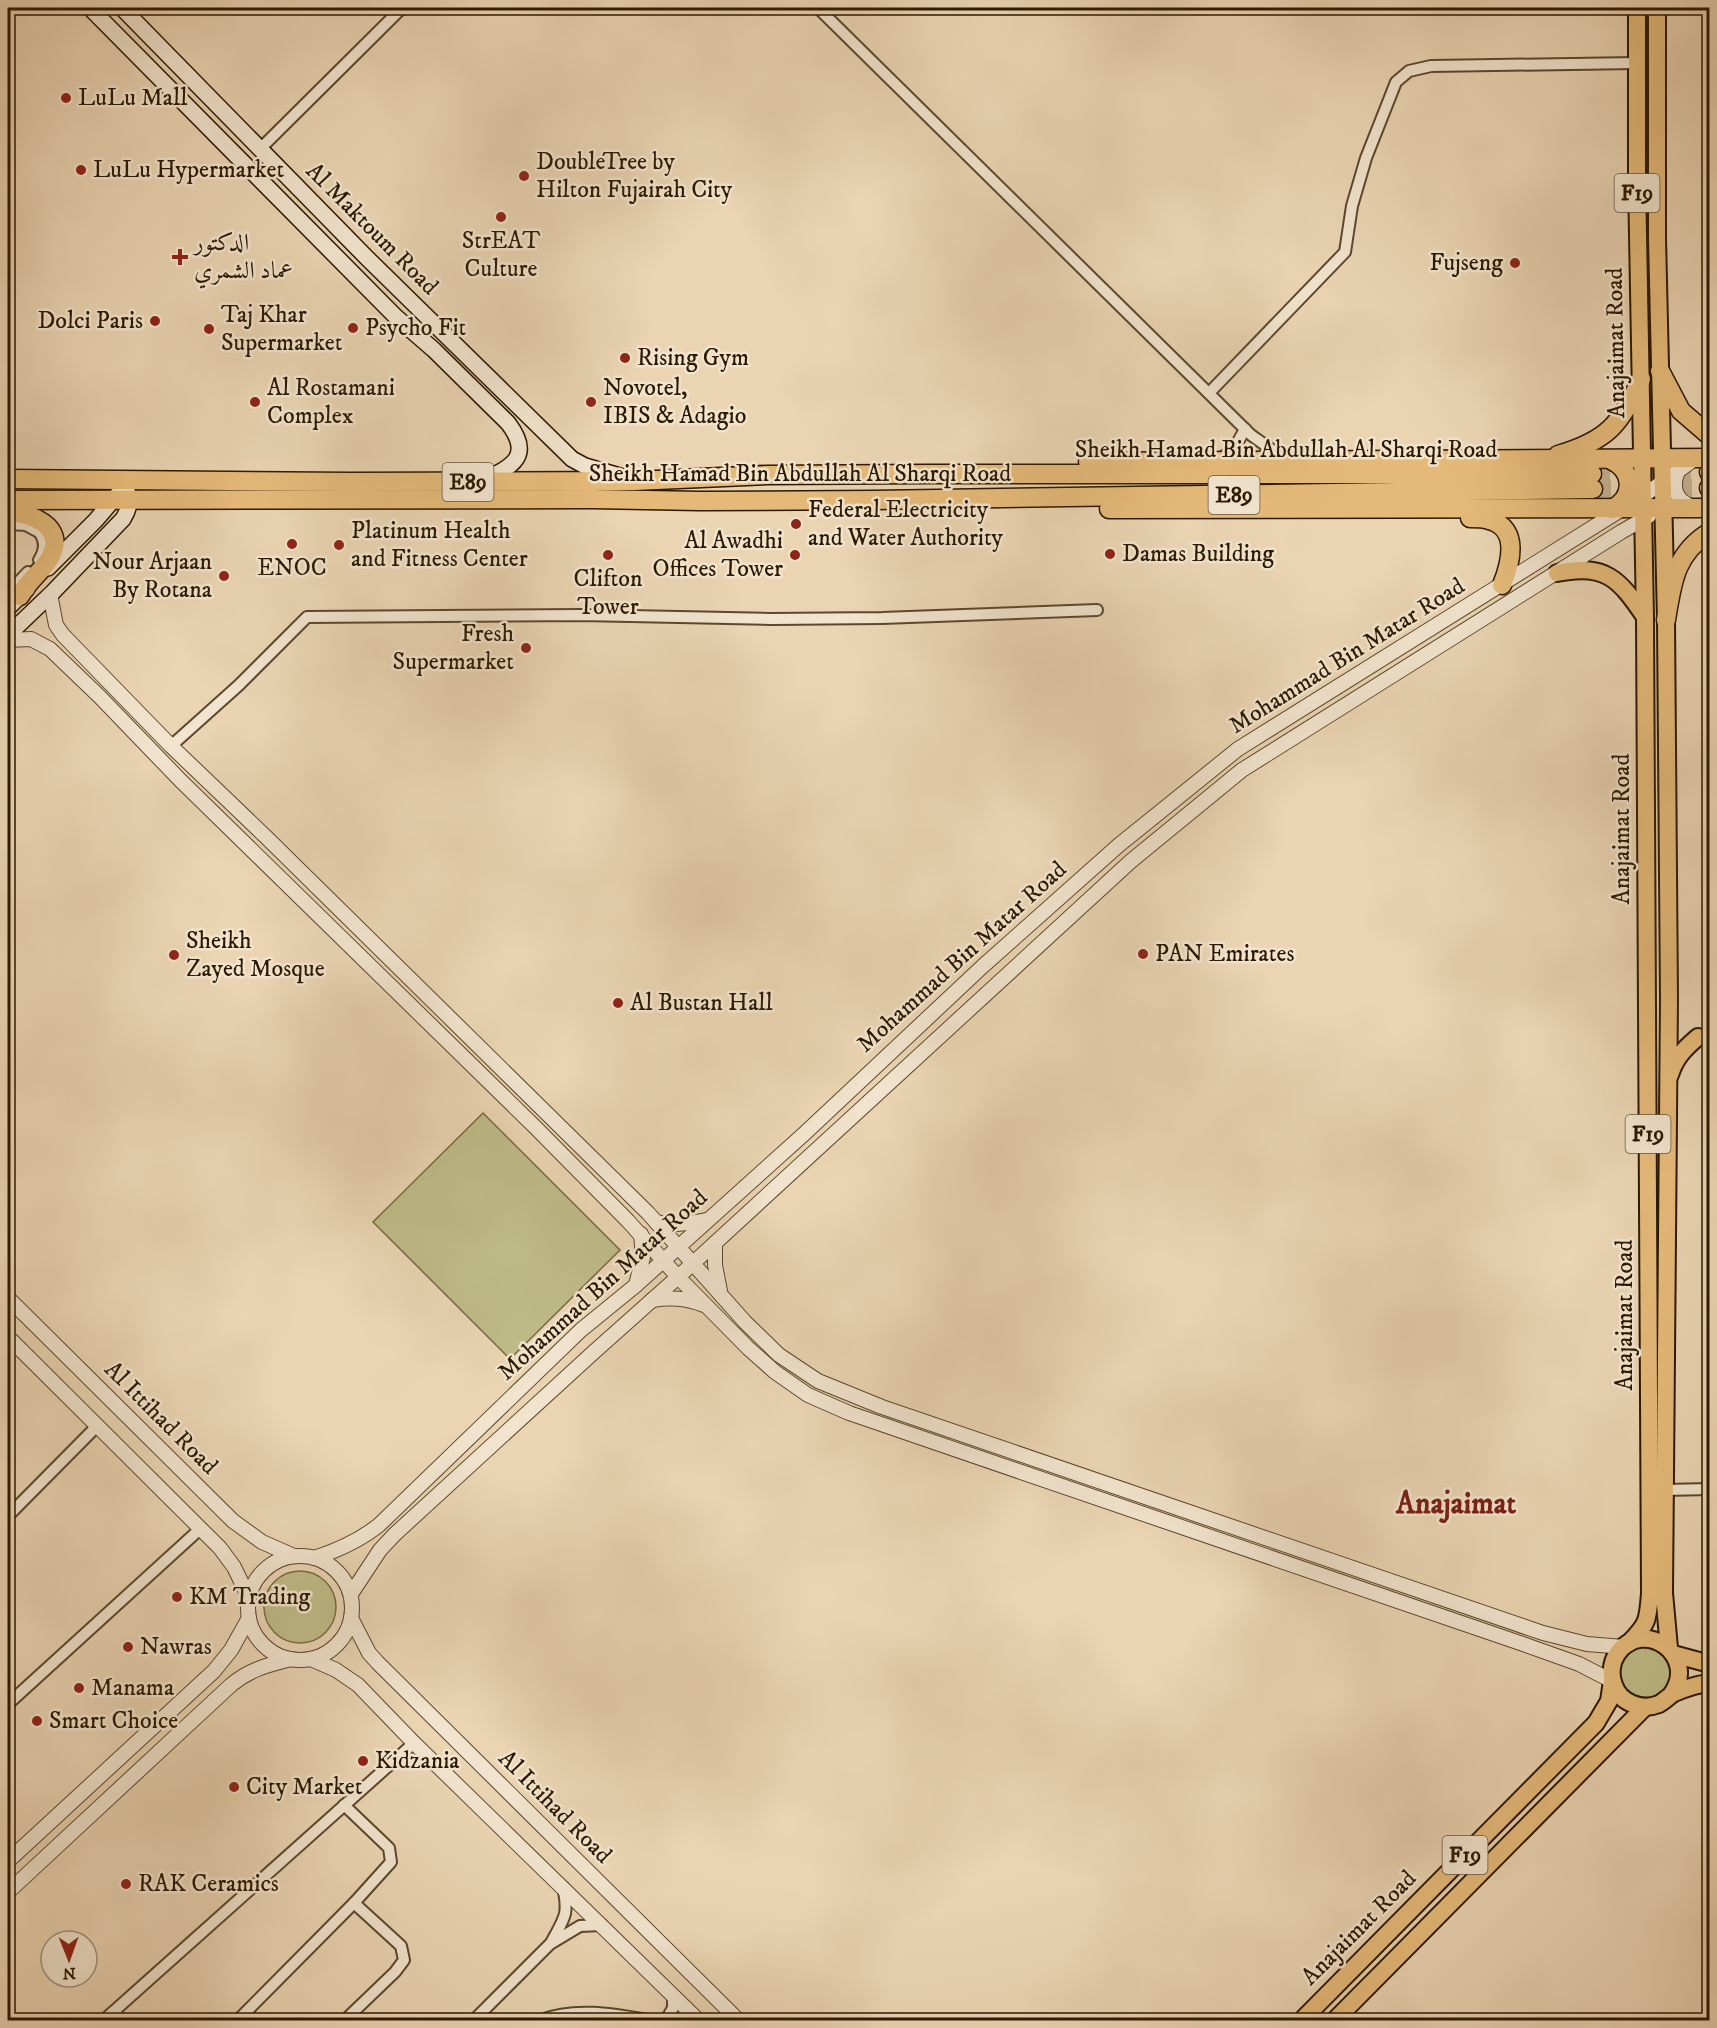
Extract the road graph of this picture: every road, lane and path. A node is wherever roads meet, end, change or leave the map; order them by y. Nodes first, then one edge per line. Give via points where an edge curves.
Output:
1 (90, 8) edge
2 (122, 8) edge
3 (402, 8) edge
4 (818, 8) edge
5 (1637, 8) edge
6 (1657, 8) edge
7 (141, 57) junction
8 (1636, 63) junction
9 (229, 118) junction
10 (260, 149) junction
11 (1660, 370) junction
12 (1641, 379) junction
13 (1209, 393) junction
14 (511, 399) junction
15 (491, 406) junction
16 (1245, 429) junction
17 (1710, 436) edge
18 (1703, 458) edge
19 (1643, 459) junction
20 (1662, 459) junction
21 (1219, 460) junction
22 (1298, 460) junction
23 (1540, 460) junction
24 (1611, 460) junction
25 (1678, 471) junction
26 (928, 474) junction
27 (8, 479) edge
28 (93, 480) junction
29 (634, 481) junction
30 (295, 482) junction
31 (481, 482) junction
32 (1662, 483) junction
33 (124, 490) junction
34 (8, 493) edge
35 (8, 500) edge
36 (152, 500) junction
37 (874, 500) junction
38 (1416, 508) junction
39 (1618, 508) junction
40 (1644, 508) junction
41 (1663, 508) junction
42 (1704, 508) edge
43 (8, 512) edge
44 (8, 524) edge
45 (1710, 532) edge
46 (1557, 573) junction
47 (1502, 585) junction
48 (50, 594) junction
49 (11, 595) edge
50 (1097, 610) dead end
51 (1645, 617) junction
52 (1666, 620) junction
53 (8, 635) edge
54 (8, 640) edge
55 (119, 693) junction
56 (104, 701) junction
57 (171, 746) junction
58 (283, 854) junction
59 (264, 861) junction
60 (401, 971) junction
61 (379, 973) junction
62 (1698, 1037) dead end
63 (1669, 1078) junction
64 (556, 1124) junction
65 (538, 1130) junction
66 (709, 1220) junction
67 (656, 1222) junction
68 (641, 1234) junction
69 (715, 1243) junction
70 (678, 1247) junction
71 (664, 1261) junction
72 (692, 1263) junction
73 (678, 1277) junction
74 (635, 1286) junction
75 (721, 1296) junction
76 (8, 1298) edge
77 (650, 1301) junction
78 (708, 1307) junction
79 (8, 1337) edge
80 (97, 1426) junction
81 (1710, 1489) edge
82 (1664, 1490) junction
83 (8, 1516) edge
84 (200, 1529) junction
85 (294, 1556) junction
86 (314, 1558) junction
87 (351, 1594) junction
88 (249, 1598) junction
89 (249, 1618) junction
90 (351, 1618) junction
91 (1627, 1645) junction
92 (1671, 1651) junction
93 (291, 1659) junction
94 (311, 1659) junction
95 (1710, 1664) edge
96 (1612, 1681) junction
97 (1710, 1683) edge
98 (1671, 1695) junction
99 (8, 1704) edge
100 (1645, 1707) junction
101 (414, 1743) junction
102 (344, 1804) junction
103 (8, 1860) edge
104 (562, 1887) junction
105 (8, 1892) edge
106 (354, 1903) junction
107 (602, 1925) junction
108 (550, 1944) junction
109 (673, 1996) junction
110 (114, 2012) junction
111 (104, 2020) edge
112 (122, 2020) edge
113 (238, 2020) edge
114 (345, 2020) edge
115 (474, 2020) edge
116 (540, 2020) edge
117 (648, 2020) edge
118 (666, 2020) edge
119 (698, 2020) edge
120 (738, 2020) edge
121 (1302, 2020) edge
122 (1335, 2020) edge

1 - 7 main road, Al Maktoum Road
2 - 9 main road, Al Maktoum Road
3 - 10 street
4 - 13 street
5 - 8 main road, Anajaimat Road / F19
6 - 11 main road, Anajaimat Road / F19
7 - 9 main road via 142,48 151,48 206,104
7 - 15 main road, Al Maktoum Road via 396,317
8 - 12 main road, Anajaimat Road / F19
8 - 13 street via 1431,66 1409,71 1396,82 1366,158 1352,206 1345,252
9 - 10 main road, Al Maktoum Road
10 - 14 main road, Al Maktoum Road
11 - 17 highway via 1681,411
11 - 20 main road, Anajaimat Road / F19
12 - 19 main road, Anajaimat Road / F19
12 - 23 highway via 1623,414 1605,434
13 - 16 street
14 - 15 main road via 507,409
14 - 29 main road, Al Maktoum Road via 572,459
15 - 31 main road, Al Maktoum Road via 515,432 520,450 511,466
16 - 21 street via 1234,448
16 - 22 street via 1272,450
18 - 20 highway
18 - 25 street, Mohammad Bin Matar Road
19 - 20 highway
19 - 24 highway
19 - 40 main road, Anajaimat Road / F19
20 - 32 main road, Anajaimat Road / F19
21 - 22 highway
21 - 26 highway via 1113,461
22 - 23 highway
23 - 24 highway
24 - 39 highway via 1624,469 1630,484
25 - 32 street, Mohammad Bin Matar Road
25 - 42 street via 1674,483 1678,497 1685,504
26 - 29 highway, Sheikh Hamad Bin Abdullah Al Sharqi Road / E89
26 - 37 highway, Sheikh Hamad Bin Abdullah Al Sharqi Road / E89 via 1592,481
27 - 28 highway, Sheikh Hamad Bin Abdullah Al Sharqi Road / E89
28 - 33 highway, Sheikh Hamad Bin Abdullah Al Sharqi Road / E89
28 - 34 highway via 101,486 96,493
29 - 31 highway, Sheikh Hamad Bin Abdullah Al Sharqi Road / E89
30 - 31 highway, Sheikh Hamad Bin Abdullah Al Sharqi Road / E89
30 - 33 highway, Sheikh Hamad Bin Abdullah Al Sharqi Road / E89
30 - 36 highway via 277,486 146,488 143,496
32 - 40 street, Mohammad Bin Matar Road
32 - 41 main road, Anajaimat Road / F19
33 - 35 highway, Sheikh Hamad Bin Abdullah Al Sharqi Road / E89
33 - 36 highway, Sheikh Hamad Bin Abdullah Al Sharqi Road / E89
33 - 48 main road via 129,508 120,524
33 - 49 main road
36 - 37 highway, Sheikh Hamad Bin Abdullah Al Sharqi Road / E89
37 - 38 highway via 891,507 950,508
38 - 39 highway
38 - 47 highway via 1491,520 1501,526 1511,548
39 - 40 highway
39 - 47 street, Mohammad Bin Matar Road
40 - 41 highway
40 - 46 street, Mohammad Bin Matar Road
40 - 51 main road, Anajaimat Road / F19
41 - 42 highway
41 - 52 main road, Anajaimat Road / F19
43 - 49 highway via 39,519 52,533 53,541 51,557
44 - 49 street via 33,527 44,542 44,552
45 - 52 highway via 1699,538 1676,568
46 - 51 main road via 1577,569 1610,577 1624,588
46 - 69 street, Mohammad Bin Matar Road via 1242,770 1131,861
47 - 66 street, Mohammad Bin Matar Road via 1238,749 1119,845 983,966
48 - 53 main road
48 - 55 street via 56,625
50 - 57 street via 771,619 581,615 308,617
51 - 91 main road, Anajaimat Road / F19 via 1650,1593 1644,1629
52 - 63 main road, Anajaimat Road / F19
54 - 56 street via 40,642
55 - 56 street via 104,690
55 - 57 street
56 - 59 street
57 - 58 street
58 - 59 street via 275,862
58 - 60 street
59 - 61 street
60 - 61 street via 384,964
60 - 64 street
61 - 65 street
62 - 63 main road via 1676,1059
63 - 82 main road, Anajaimat Road / F19
64 - 65 street via 553,1133
64 - 67 street
65 - 68 street
66 - 67 street via 682,1225
66 - 70 street, Mohammad Bin Matar Road
67 - 70 street
68 - 71 street
68 - 74 street via 643,1257
69 - 72 street, Mohammad Bin Matar Road
69 - 75 street
70 - 71 street, Mohammad Bin Matar Road
70 - 72 street
71 - 73 street
71 - 74 street, Mohammad Bin Matar Road
72 - 73 street, Mohammad Bin Matar Road
72 - 75 street
73 - 77 street, Mohammad Bin Matar Road
73 - 78 street
74 - 86 street, Mohammad Bin Matar Road via 581,1330 379,1525 347,1547
75 - 91 street via 779,1355 818,1381 882,1407 1543,1633 1587,1644
76 - 85 street, Al Ittihad Road via 233,1521 262,1542
77 - 78 street via 675,1298
77 - 87 street, Mohammad Bin Matar Road via 395,1534
78 - 96 street via 775,1372 808,1395 849,1413 1504,1637 1579,1664
79 - 80 street
80 - 83 street
80 - 84 street
81 - 82 street
82 - 92 main road, Anajaimat Road / F19 via 1664,1593
84 - 88 street via 230,1561
84 - 99 street
85 - 86 street
85 - 88 street via 264,1570
86 - 87 street via 333,1568
87 - 90 street
88 - 89 street
89 - 93 street via 259,1641 279,1656
89 - 103 street via 214,1671
90 - 94 street via 341,1640
90 - 120 street, Al Ittihad Road via 377,1662
91 - 92 main road via 1647,1639
91 - 96 main road, F19 via 1612,1665
92 - 95 main road
92 - 98 main road, F19 via 1679,1678
93 - 94 street
93 - 105 street via 243,1675
94 - 101 street via 358,1684
96 - 100 main road via 1626,1701
96 - 121 main road, Anajaimat Road / F19 via 1609,1701 1596,1722
97 - 98 main road
98 - 100 main road, F19 via 1659,1704
100 - 122 main road, Anajaimat Road / F19
101 - 102 street
101 - 104 street
102 - 106 street via 389,1848 392,1856 388,1867
102 - 110 street
104 - 107 street
104 - 108 street via 565,1918
106 - 113 street
106 - 114 street via 402,1946 404,1960
107 - 108 street via 580,1926
107 - 109 street
108 - 115 street
109 - 118 street via 674,2008
109 - 119 street
110 - 111 street
110 - 112 street
116 - 117 street via 572,2013 597,2013

